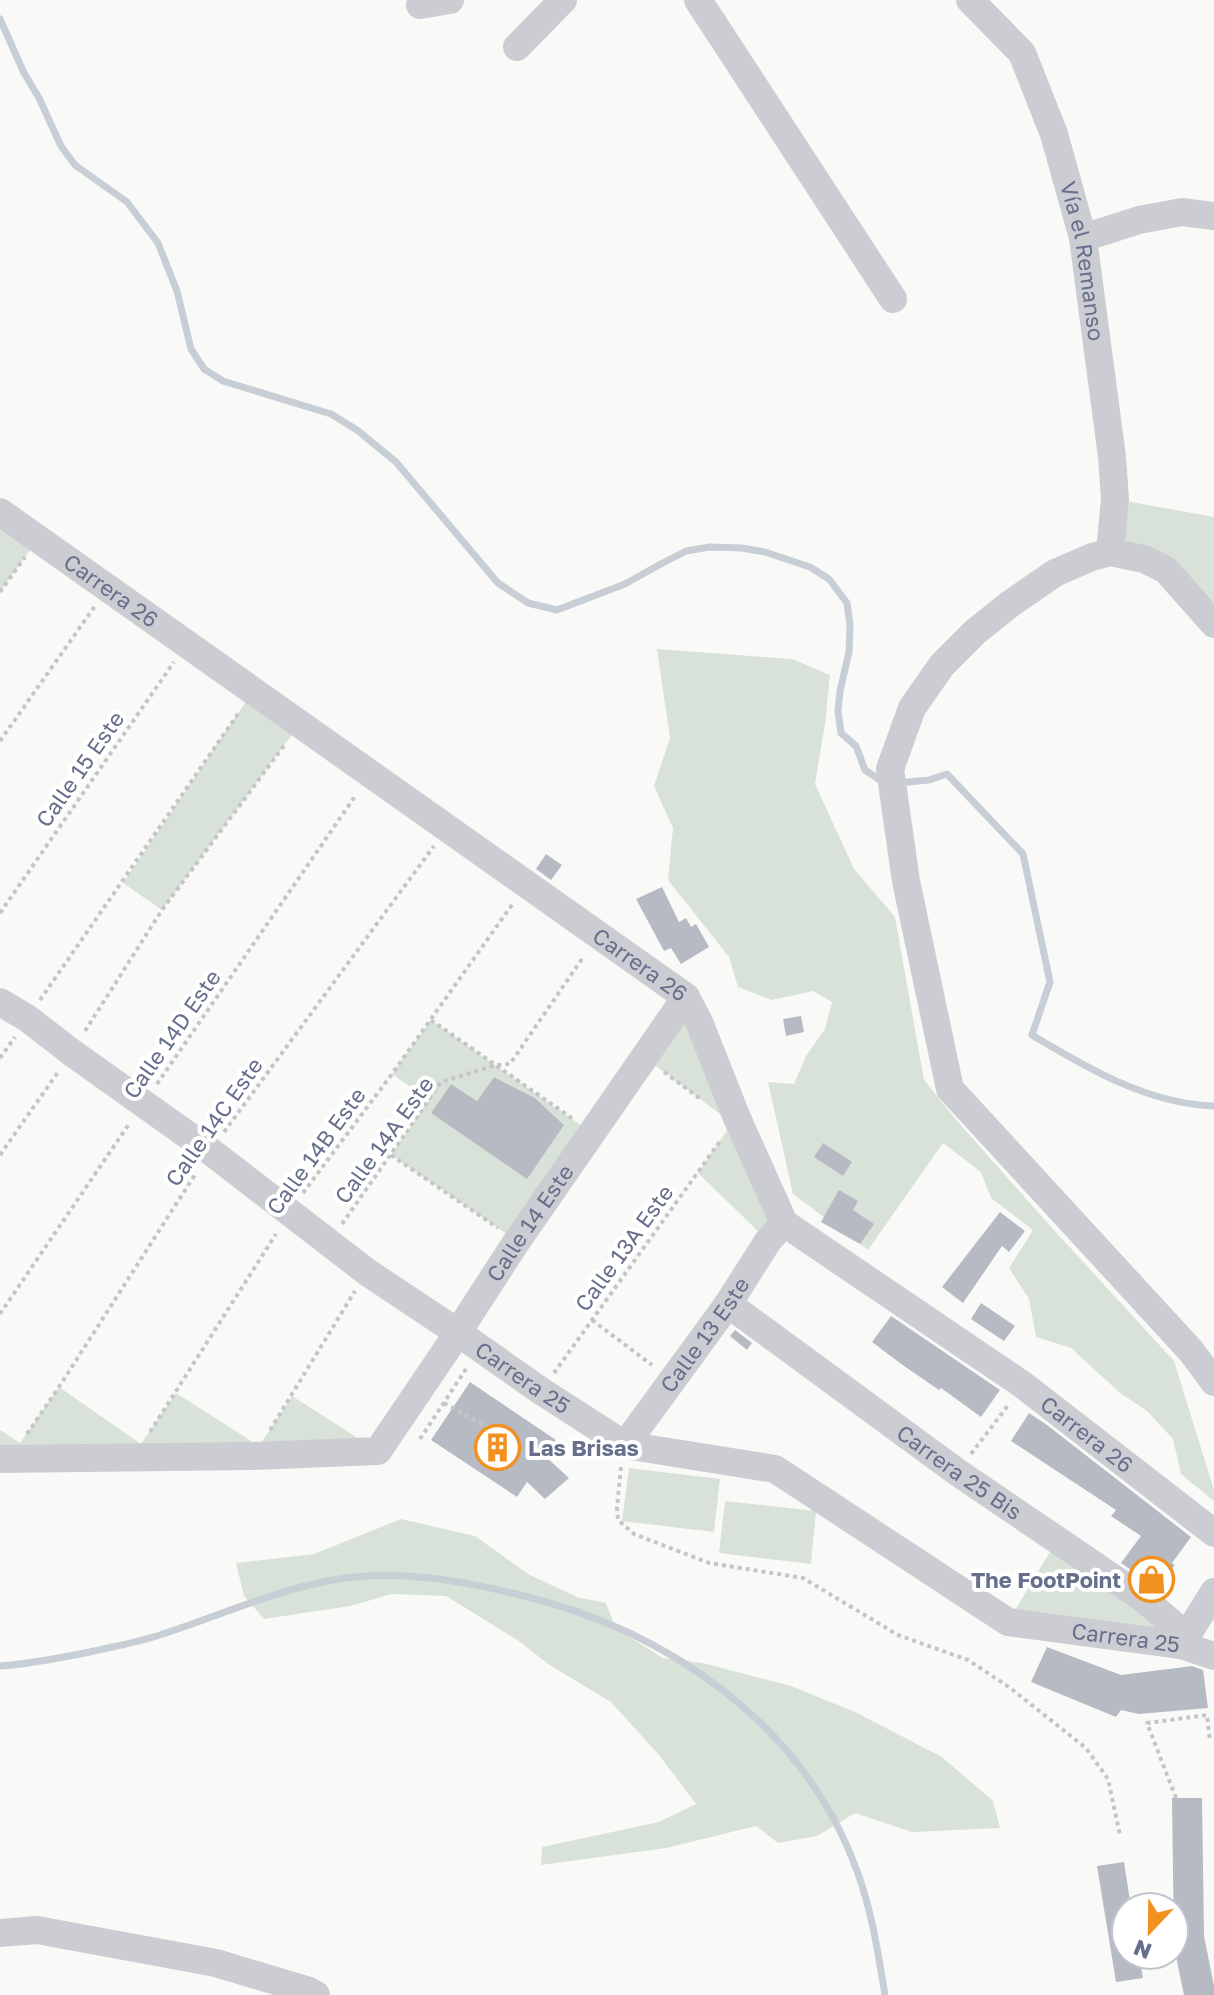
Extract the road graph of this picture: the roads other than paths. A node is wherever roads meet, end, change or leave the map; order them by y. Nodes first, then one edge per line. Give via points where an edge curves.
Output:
1 (450, 0) edge
2 (563, 0) edge
3 (698, 0) edge
4 (970, 0) edge
5 (420, 5) dead end
6 (517, 47) dead end
7 (1214, 216) edge
8 (1083, 238) junction
9 (893, 299) dead end
10 (0, 512) edge
11 (1110, 552) junction
12 (1214, 624) edge
13 (686, 997) junction
14 (0, 1002) edge
15 (784, 1223) junction
16 (728, 1304) junction
17 (457, 1332) junction
18 (1214, 1382) edge
19 (625, 1445) junction
20 (10, 1451) edge
21 (1214, 1533) edge
22 (1214, 1592) edge
23 (1200, 1648) edge
24 (0, 1933) edge
25 (316, 1995) edge

1 - 5 street
2 - 6 street
3 - 9 street
4 - 8 street, Vía el Remanso via 1022,53 1054,134
7 - 8 street via 1182,212
8 - 11 street, Vía el Remanso via 1112,457
10 - 13 street, Carrera 26
11 - 12 street via 1166,570
11 - 18 street via 1055,573 975,632 942,665 912,708 890,769 906,881 950,1089
13 - 15 street, Carrera 26
13 - 17 street, Calle 14 Este
14 - 17 street, Carrera 25 via 210,1151 367,1272
15 - 16 street, Calle 13 Este
15 - 21 street, Carrera 26 via 1023,1385
16 - 19 street, Calle 13 Este
16 - 23 street, Carrera 25 Bis via 957,1472 1144,1599
17 - 19 street, Carrera 25
17 - 20 street, Calle 14 Este via 378,1451 253,1456
19 - 23 street, Carrera 25 via 775,1469 1008,1622
22 - 23 street
24 - 25 street via 37,1930 216,1963

